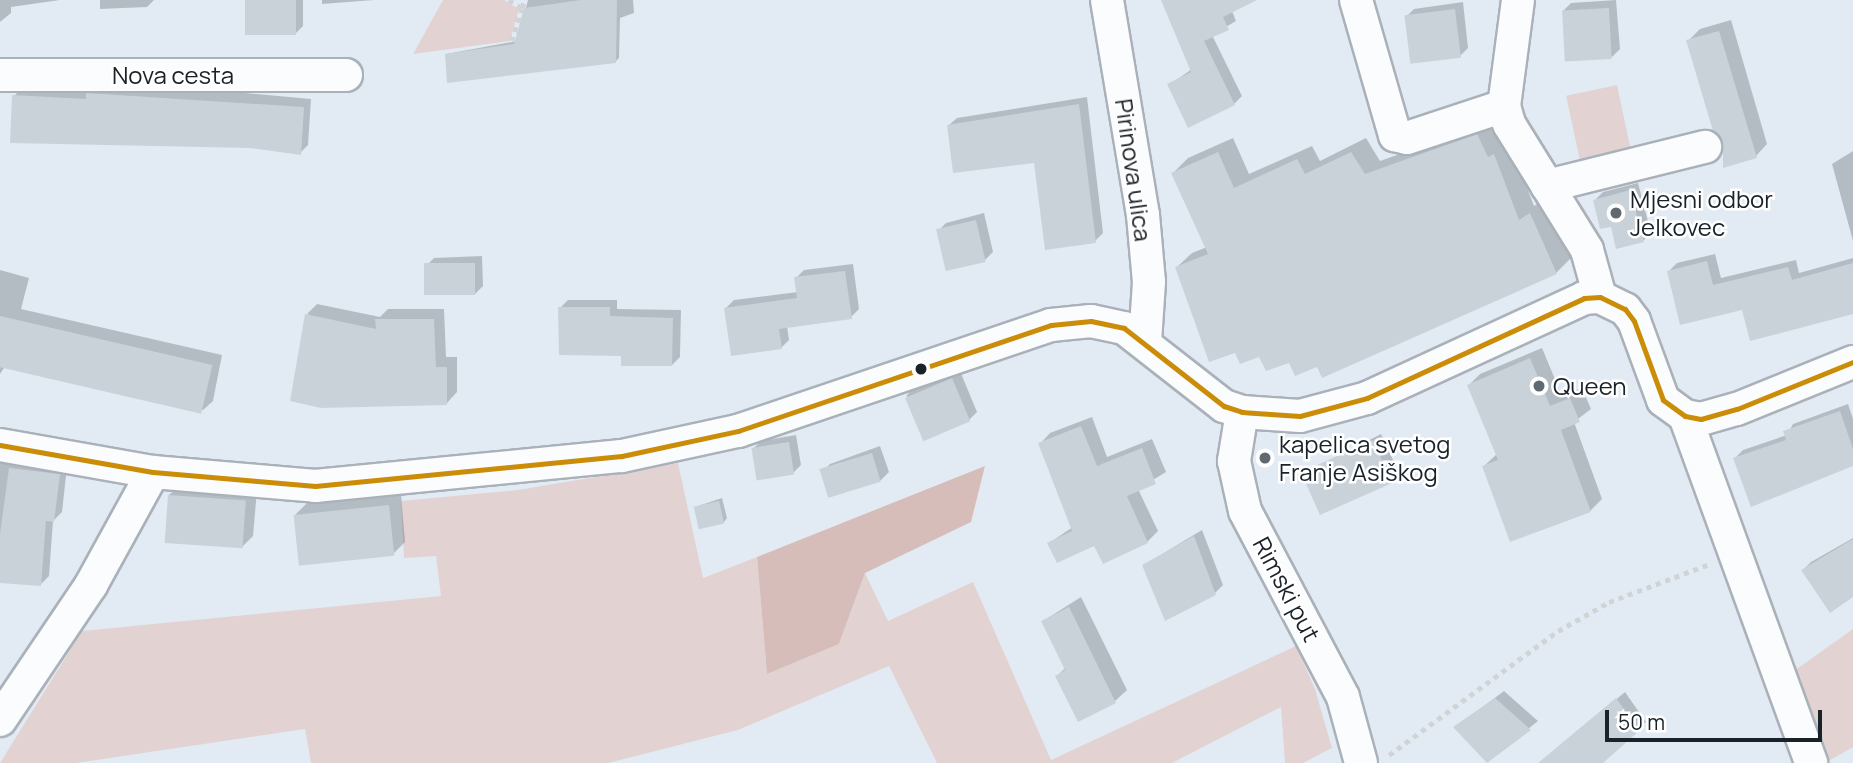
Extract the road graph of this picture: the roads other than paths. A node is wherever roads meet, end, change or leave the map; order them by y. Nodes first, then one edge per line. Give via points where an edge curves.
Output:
1 (1107, 0) edge
2 (1356, 0) edge
3 (1518, 0) edge
4 (0, 75) edge
5 (346, 75) dead end
6 (1504, 106) junction
7 (1705, 147) dead end
8 (1547, 186) junction
9 (1600, 298) junction
10 (1145, 342) junction
11 (1853, 362) edge
12 (1242, 412) junction
13 (1685, 416) junction
14 (0, 445) edge
15 (153, 472) junction
16 (0, 720) edge
17 (1360, 763) edge
18 (1811, 763) edge

1 - 10 street, Pirinova ulica via 1143,215 1149,282
2 - 6 street via 1395,135 1407,138
3 - 6 street
4 - 5 street, Nova cesta
6 - 8 street via 1509,124
7 - 8 street
8 - 9 street via 1587,250
9 - 12 street via 1565,303 1367,398 1300,416
9 - 13 street via 1625,309 1634,321 1663,400
10 - 12 street via 1202,390
10 - 15 street via 1124,328 1091,321 1051,325 738,431 622,456 316,486
11 - 13 street via 1737,409 1701,419
12 - 17 street, Rimski put via 1234,461 1245,511 1343,697
13 - 18 street
14 - 15 street
15 - 16 street via 91,585

